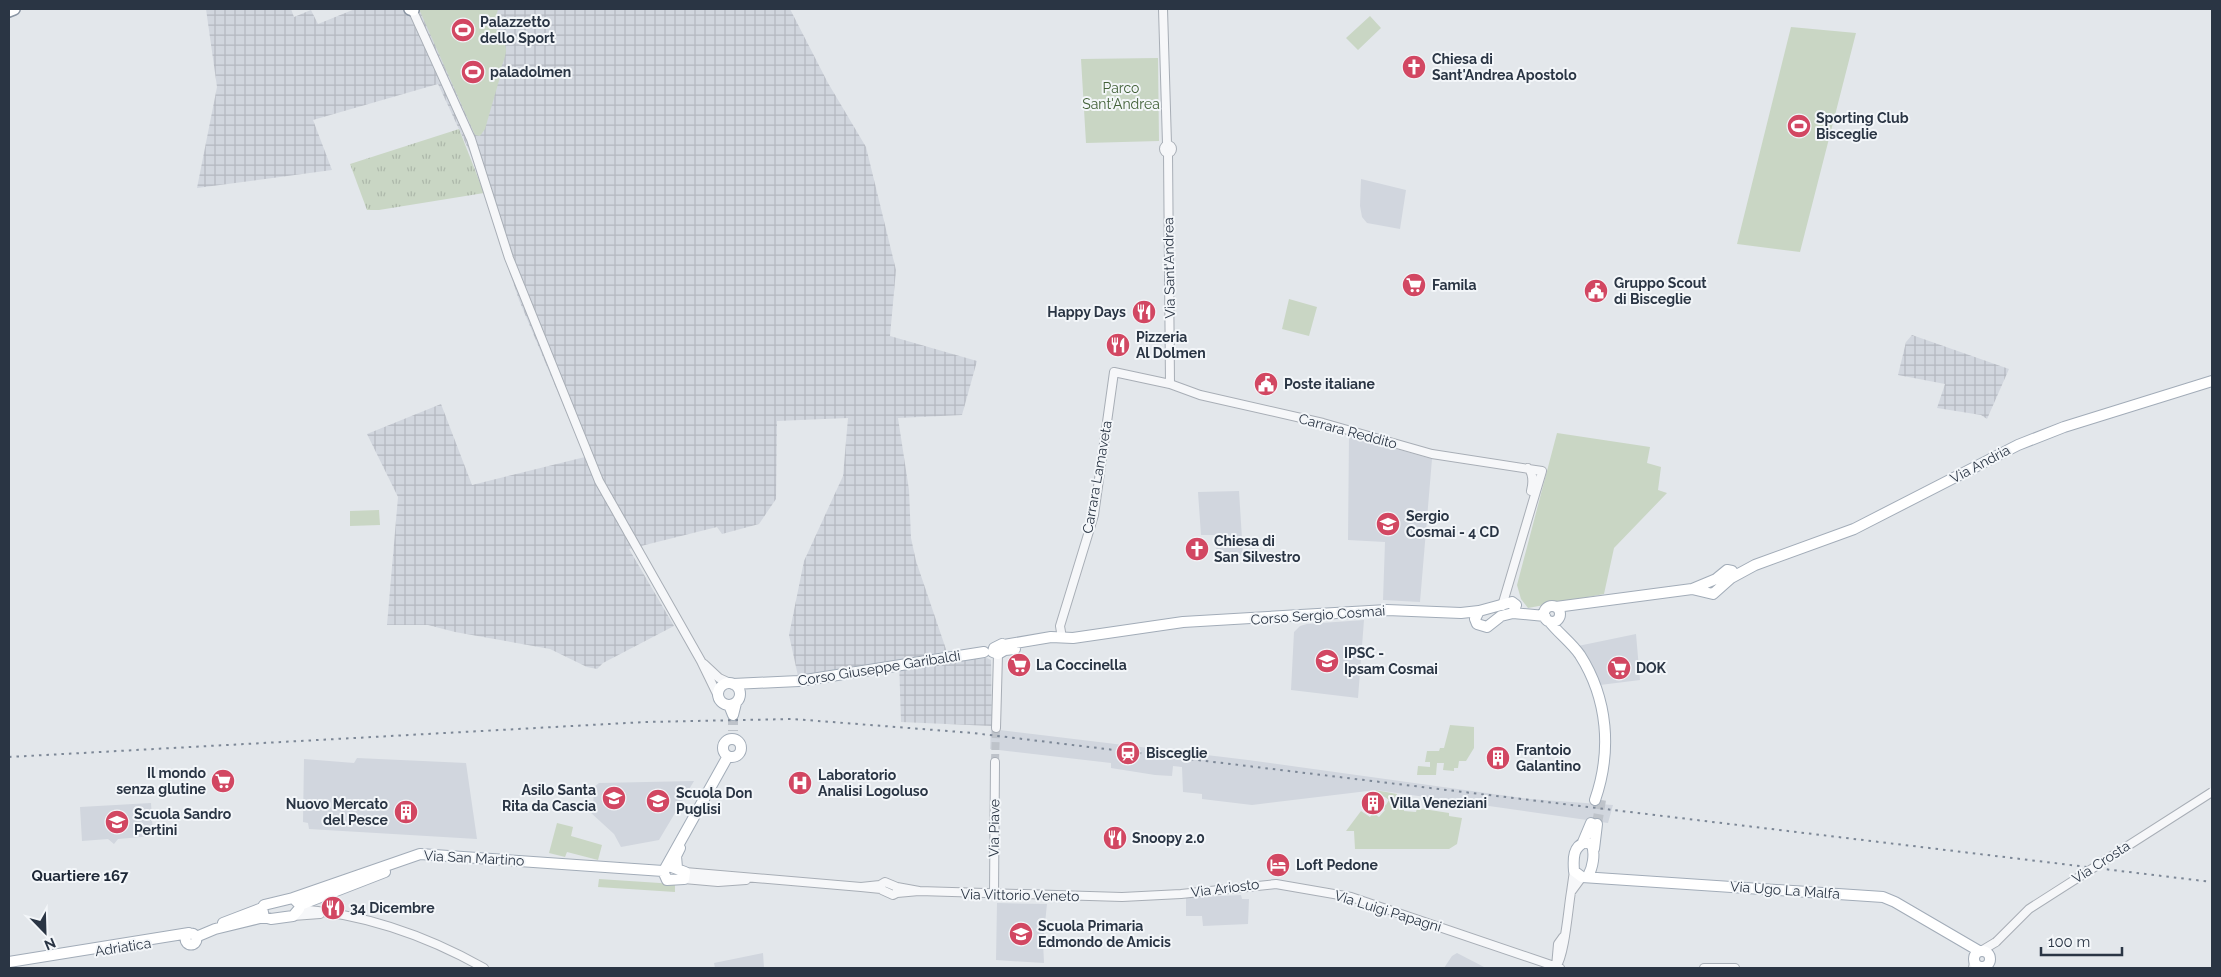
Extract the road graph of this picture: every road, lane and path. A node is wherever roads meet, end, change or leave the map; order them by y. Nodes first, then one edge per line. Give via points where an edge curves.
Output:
1 (14, 9) edge
2 (411, 9) edge
3 (1163, 9) edge
4 (9, 11) edge
5 (1114, 372) joint
6 (2212, 381) edge
7 (1170, 384) junction
8 (1528, 468) junction
9 (1526, 522) junction
10 (1510, 582) junction
11 (1502, 606) junction
12 (1514, 607) junction
13 (1479, 611) junction
14 (1461, 613) junction
15 (1554, 613) junction
16 (1475, 621) junction
17 (1175, 623) joint
18 (1062, 638) junction
19 (997, 651) junction
20 (701, 661) junction
21 (732, 684) junction
22 (774, 684) junction
23 (718, 696) junction
24 (735, 702) junction
25 (996, 728) tunnel mouth
26 (730, 757) junction
27 (995, 762) tunnel mouth
28 (2212, 792) edge
29 (1598, 800) tunnel mouth
30 (1583, 842) junction
31 (1594, 848) junction
32 (1592, 864) junction
33 (664, 872) junction
34 (682, 873) junction
35 (1581, 874) junction
36 (1603, 877) junction
37 (1269, 883) joint
38 (994, 894) junction
39 (1122, 897) joint
40 (316, 898) junction
41 (296, 907) junction
42 (314, 910) junction
43 (263, 913) junction
44 (327, 914) junction
45 (9, 962) edge
46 (1983, 962) edge
47 (484, 968) edge
48 (1558, 968) edge
49 (1704, 968) edge
50 (1735, 968) edge

1 - 4 highway
2 - 20 street via 471,139 509,258 599,481
3 - 7 street, Via Sant'Andrea
5 - 7 street, Carrara Reddito
5 - 18 street, Carrara Lamaveta via 1094,515 1060,626
6 - 15 main road, Via Andria via 2034,438 1854,529 1729,572 1716,579 1709,589 1692,589
7 - 8 street, Carrara Reddito via 1185,391 1292,415 1432,454
8 - 9 street via 1532,472 1533,483 1525,512
8 - 9 street, Carrara Reddito via 1542,471
9 - 10 street
10 - 11 street
10 - 12 street
11 - 12 main road, Corso Sergio Cosmai via 1510,602
11 - 13 main road, Corso Sergio Cosmai
12 - 15 main road
12 - 16 main road via 1487,627 1478,626
13 - 14 main road, Corso Sergio Cosmai
13 - 16 main road
14 - 16 main road, Corso Sergio Cosmai
14 - 17 main road, Corso Sergio Cosmai via 1387,610
15 - 29 main road via 1560,632 1579,655 1599,698 1606,745
17 - 18 main road, Corso Giuseppe Garibaldi
18 - 19 main road, Corso Giuseppe Garibaldi via 1051,643
19 - 22 main road, Corso Giuseppe Garibaldi
19 - 25 street
20 - 21 street via 719,678
20 - 23 street
21 - 22 main road, Corso Giuseppe Garibaldi
21 - 23 main road via 721,687
21 - 24 main road via 738,688
22 - 24 main road, Corso Giuseppe Garibaldi via 750,690
23 - 24 main road via 721,702
26 - 26 main road via 723,746 733,740 741,746 740,752
26 - 33 main road
26 - 34 main road via 677,853
27 - 38 street, Via Piave
28 - 46 street, Via Crosta, bridge via 2028,909 1996,942
30 - 31 main road via 1589,842
30 - 31 main road via 1594,824
30 - 35 main road via 1575,850
31 - 32 main road
32 - 35 main road
32 - 36 main road
33 - 34 main road
33 - 40 main road, Via San Martino via 432,860 412,862
33 - 41 main road, Via San Martino via 420,854
34 - 38 street, Via Vittorio Veneto via 733,882 750,879 861,887 880,887 885,882 897,890
35 - 36 main road, Via Ugo La Malfa
35 - 48 street via 1571,892 1564,936 1558,944
36 - 46 main road, Via Ugo La Malfa via 1883,897 1958,938
37 - 39 street, Via Ariosto via 1182,894
37 - 48 street, Via Luigi Papagni via 1351,897
38 - 39 street, Via Vittorio Veneto
40 - 41 main road, Via San Martino
40 - 42 street
41 - 42 street
41 - 43 main road, Adriatica
41 - 43 main road, Adriatica via 271,903
41 - 44 street
42 - 44 street
43 - 45 main road, Adriatica via 191,936
44 - 47 street via 410,932
49 - 50 street

